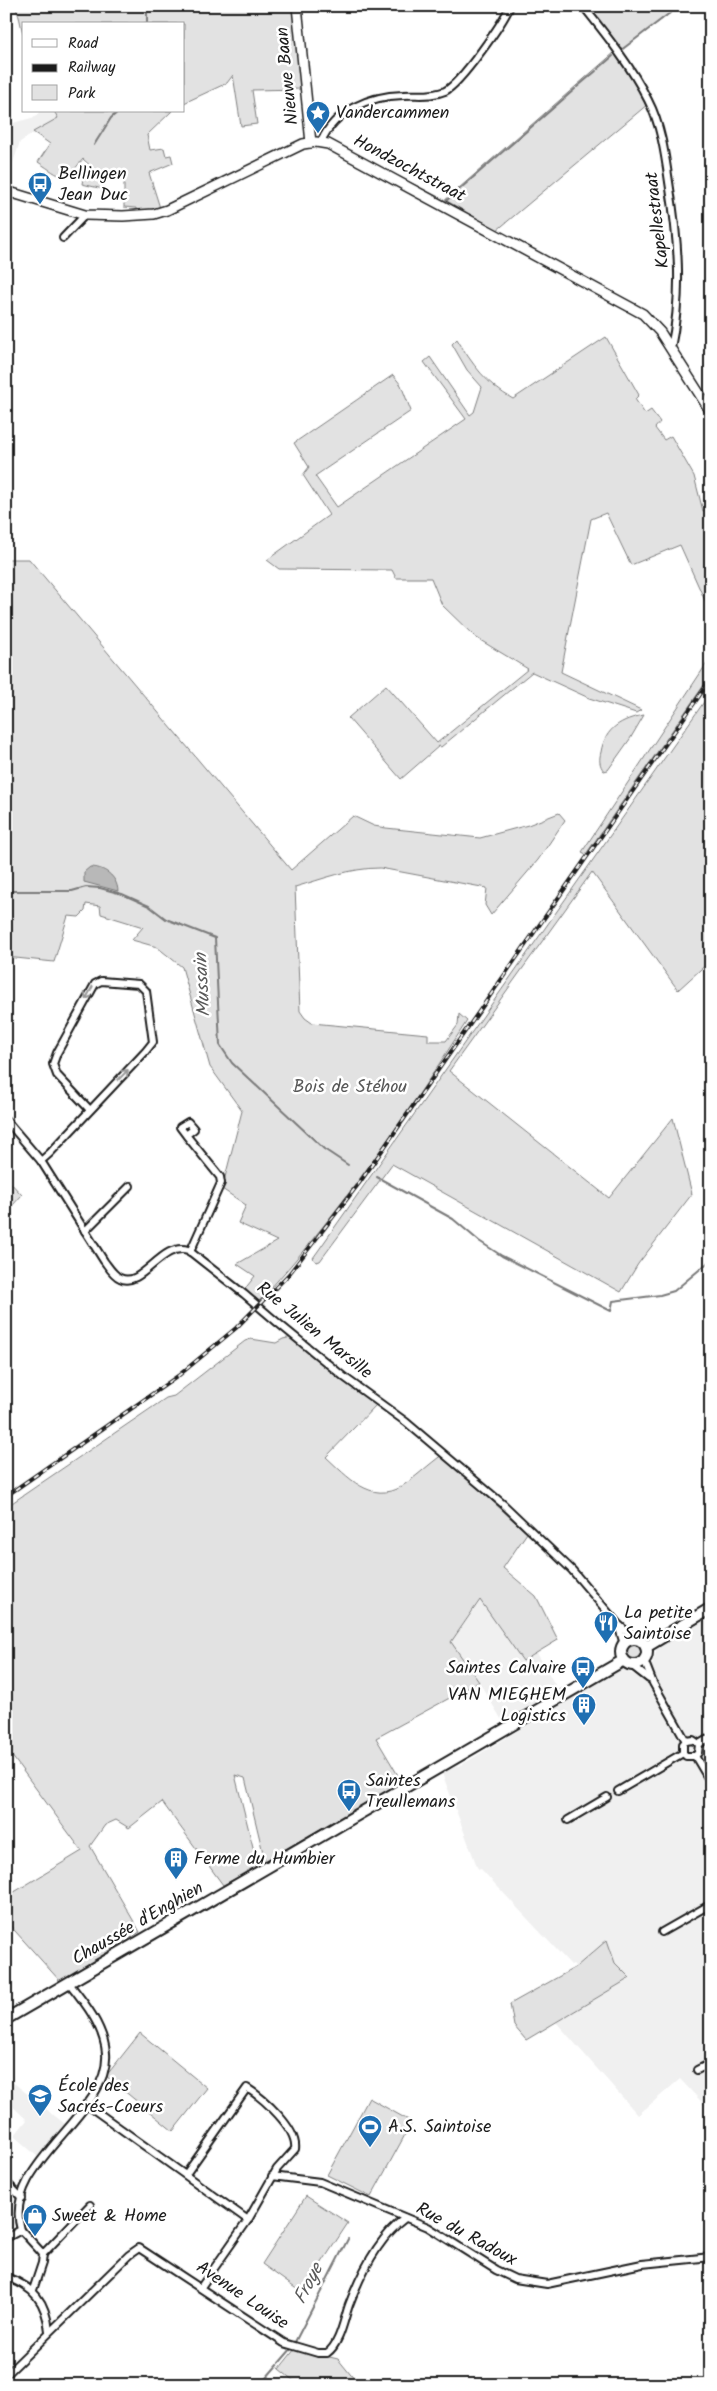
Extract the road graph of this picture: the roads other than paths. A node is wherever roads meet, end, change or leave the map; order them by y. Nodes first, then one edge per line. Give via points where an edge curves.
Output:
1 (510, 6) edge
2 (584, 6) edge
3 (300, 7) edge
4 (321, 142) junction
5 (311, 143) junction
6 (6, 191) edge
7 (85, 215) junction
8 (62, 238) dead end
9 (674, 332) junction
10 (662, 335) junction
11 (671, 348) junction
12 (711, 412) edge
13 (90, 1110) junction
14 (6, 1120) edge
15 (186, 1135) dead end
16 (41, 1161) junction
17 (130, 1186) dead end
18 (85, 1231) junction
19 (190, 1252) junction
20 (711, 1608) edge
21 (618, 1624) junction
22 (635, 1639) junction
23 (624, 1644) junction
24 (646, 1647) junction
25 (644, 1660) junction
26 (628, 1662) junction
27 (653, 1683) junction
28 (711, 1737) edge
29 (686, 1741) junction
30 (698, 1744) junction
31 (683, 1753) junction
32 (695, 1756) junction
33 (711, 1783) edge
34 (618, 1791) dead end
35 (607, 1797) dead end
36 (568, 1820) dead end
37 (711, 1904) edge
38 (662, 1932) dead end
39 (70, 1983) junction
40 (6, 2019) edge
41 (711, 2062) edge
42 (697, 2070) dead end
43 (86, 2104) junction
44 (186, 2174) junction
45 (272, 2176) junction
46 (6, 2182) edge
47 (22, 2198) junction
48 (90, 2205) dead end
49 (405, 2218) junction
50 (248, 2220) junction
51 (22, 2230) junction
52 (6, 2238) edge
53 (43, 2254) junction
54 (711, 2257) edge
55 (6, 2277) edge
56 (202, 2287) junction
57 (33, 2290) junction
58 (49, 2331) junction
59 (6, 2375) edge

1 - 4 street via 498,28 451,87 435,94 384,96 361,103 338,118
2 - 9 street, Kapellestraat via 642,89 661,140 678,251
3 - 5 street, Nieuwe Baan
4 - 5 street
4 - 10 street, Hondzochtstraat via 636,311 651,321
5 - 7 street via 167,210 141,216
6 - 7 street
7 - 8 street
9 - 10 street
9 - 11 street, Kapellestraat
10 - 11 street, Hondzochtstraat
11 - 12 street, Hondzochtstraat
13 -> 13 street via 153,1042 146,991 139,984 101,981 95,984 56,1054 53,1064 57,1075
13 - 16 street
14 - 16 street
15 - 19 street via 220,1177 221,1183
16 - 18 street
17 - 18 street
18 - 19 street via 120,1279 136,1277 172,1250 181,1248
19 - 21 street, Rue Julien Marsille via 344,1377 406,1422 503,1504 572,1570
20 - 24 main road
21 - 22 street, Rue Julien Marsille
21 - 23 street, Rue Julien Marsille
22 - 23 main road
22 - 24 main road
23 - 26 main road via 621,1652
24 - 25 main road
25 - 26 main road, Chaussée d'Enghien via 636,1665
25 - 27 street
26 - 27 street
26 - 39 main road, Chaussée d'Enghien
27 - 29 street
28 - 30 street
29 - 30 street via 693,1740
29 - 31 street
30 - 32 street via 700,1749
31 - 32 street
31 - 34 street
32 - 33 street
35 - 36 street
37 - 38 street
39 - 40 main road, Chaussée d'Enghien
39 - 43 street via 91,2012 106,2052 97,2088
41 - 42 street
43 - 44 street
43 - 47 street via 40,2160
44 - 45 street via 247,2088 266,2101 296,2143 296,2149
44 - 50 street
45 - 49 street, Rue du Radoux via 320,2182
45 - 50 street
46 - 47 street
47 - 51 street via 18,2218
48 - 53 street
49 - 54 street, Rue du Radoux via 428,2227 496,2270 533,2283 547,2284 642,2264
49 - 56 street, Avenue Louise via 381,2240 352,2298 336,2342 327,2353 284,2343
50 - 56 street
51 - 52 street
51 - 53 street
53 - 57 street
55 - 57 street
56 - 58 street, Avenue Louise via 139,2248
57 - 58 street via 43,2308
58 - 59 street

